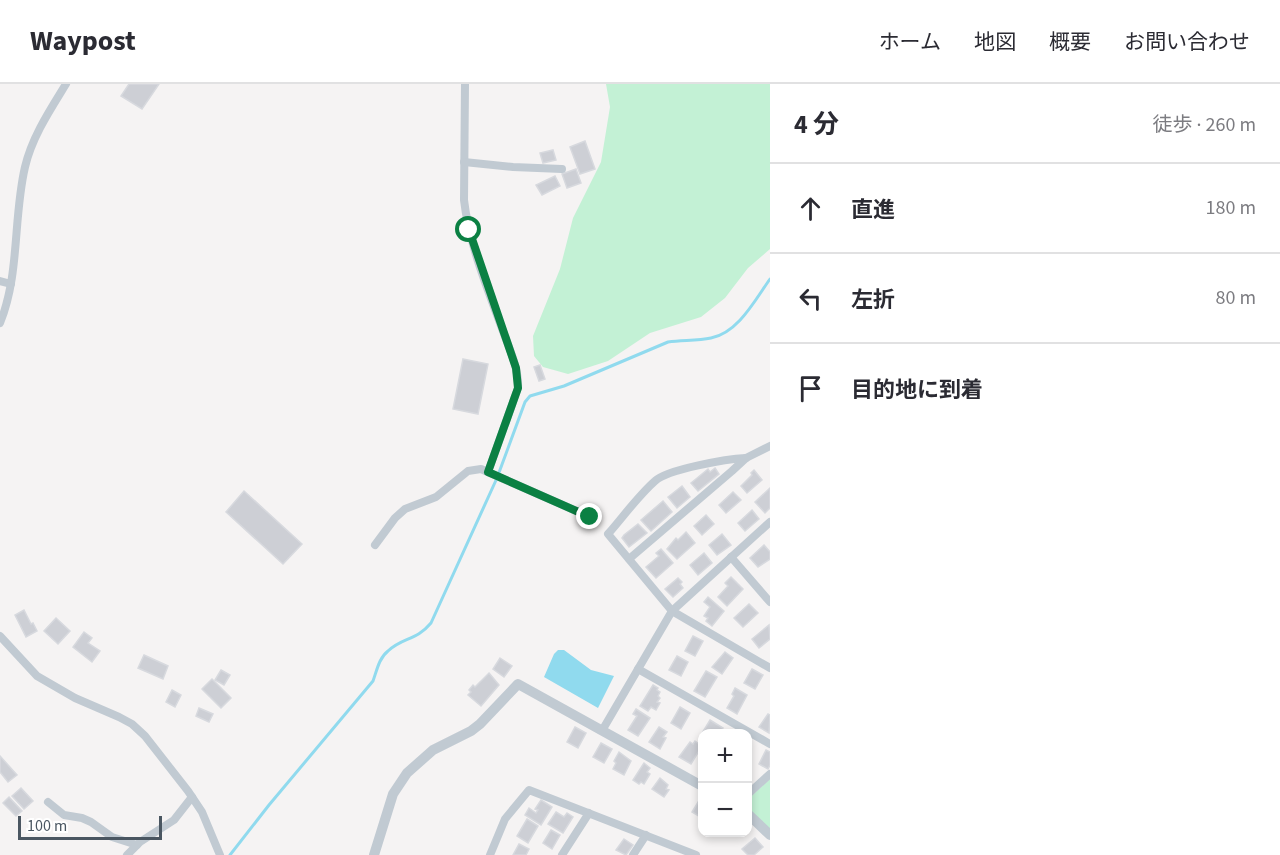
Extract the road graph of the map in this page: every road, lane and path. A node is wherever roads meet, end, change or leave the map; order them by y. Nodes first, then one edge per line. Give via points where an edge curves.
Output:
1 (66, 84) edge
2 (465, 84) edge
3 (464, 162) junction
4 (562, 169) dead end
5 (0, 281) edge
6 (11, 284) junction
7 (0, 323) edge
8 (770, 446) edge
9 (746, 458) junction
10 (488, 472) junction
11 (590, 517) dead end
12 (770, 522) edge
13 (375, 545) dead end
14 (732, 557) junction
15 (629, 559) junction
16 (769, 598) edge
17 (672, 611) junction
18 (0, 636) edge
19 (770, 668) edge
20 (638, 669) junction
21 (603, 729) junction
22 (770, 744) edge
23 (770, 774) edge
24 (698, 784) edge
25 (752, 790) edge
26 (192, 797) junction
27 (48, 802) dead end
28 (589, 813) junction
29 (752, 819) edge
30 (770, 835) edge
31 (646, 836) junction
32 (137, 845) junction
33 (127, 855) edge
34 (220, 855) edge
35 (374, 855) edge
36 (490, 855) edge
37 (562, 855) edge
38 (633, 855) edge
39 (696, 855) edge

1 - 6 street via 26,165
2 - 3 street
3 - 4 street
3 - 10 street via 469,230 518,381
5 - 6 street
6 - 7 street
8 - 9 street
9 - 15 street
9 - 15 street via 727,459 656,479 608,534
10 - 11 street
10 - 13 street via 468,471 436,497 405,509
12 - 14 street
14 - 16 street
14 - 17 street
15 - 17 street
17 - 19 street
17 - 20 street
18 - 26 street via 37,676 132,724
20 - 21 street
20 - 22 street
21 - 24 street
21 - 35 street via 518,684 480,724 433,750 407,773 393,794
23 - 25 street
26 - 32 street via 174,820
26 - 34 street
27 - 32 street via 64,815 82,818 112,837
28 - 31 street
28 - 36 street via 529,790 505,819
28 - 37 street
29 - 30 street
31 - 38 street
31 - 39 street
32 - 33 street

